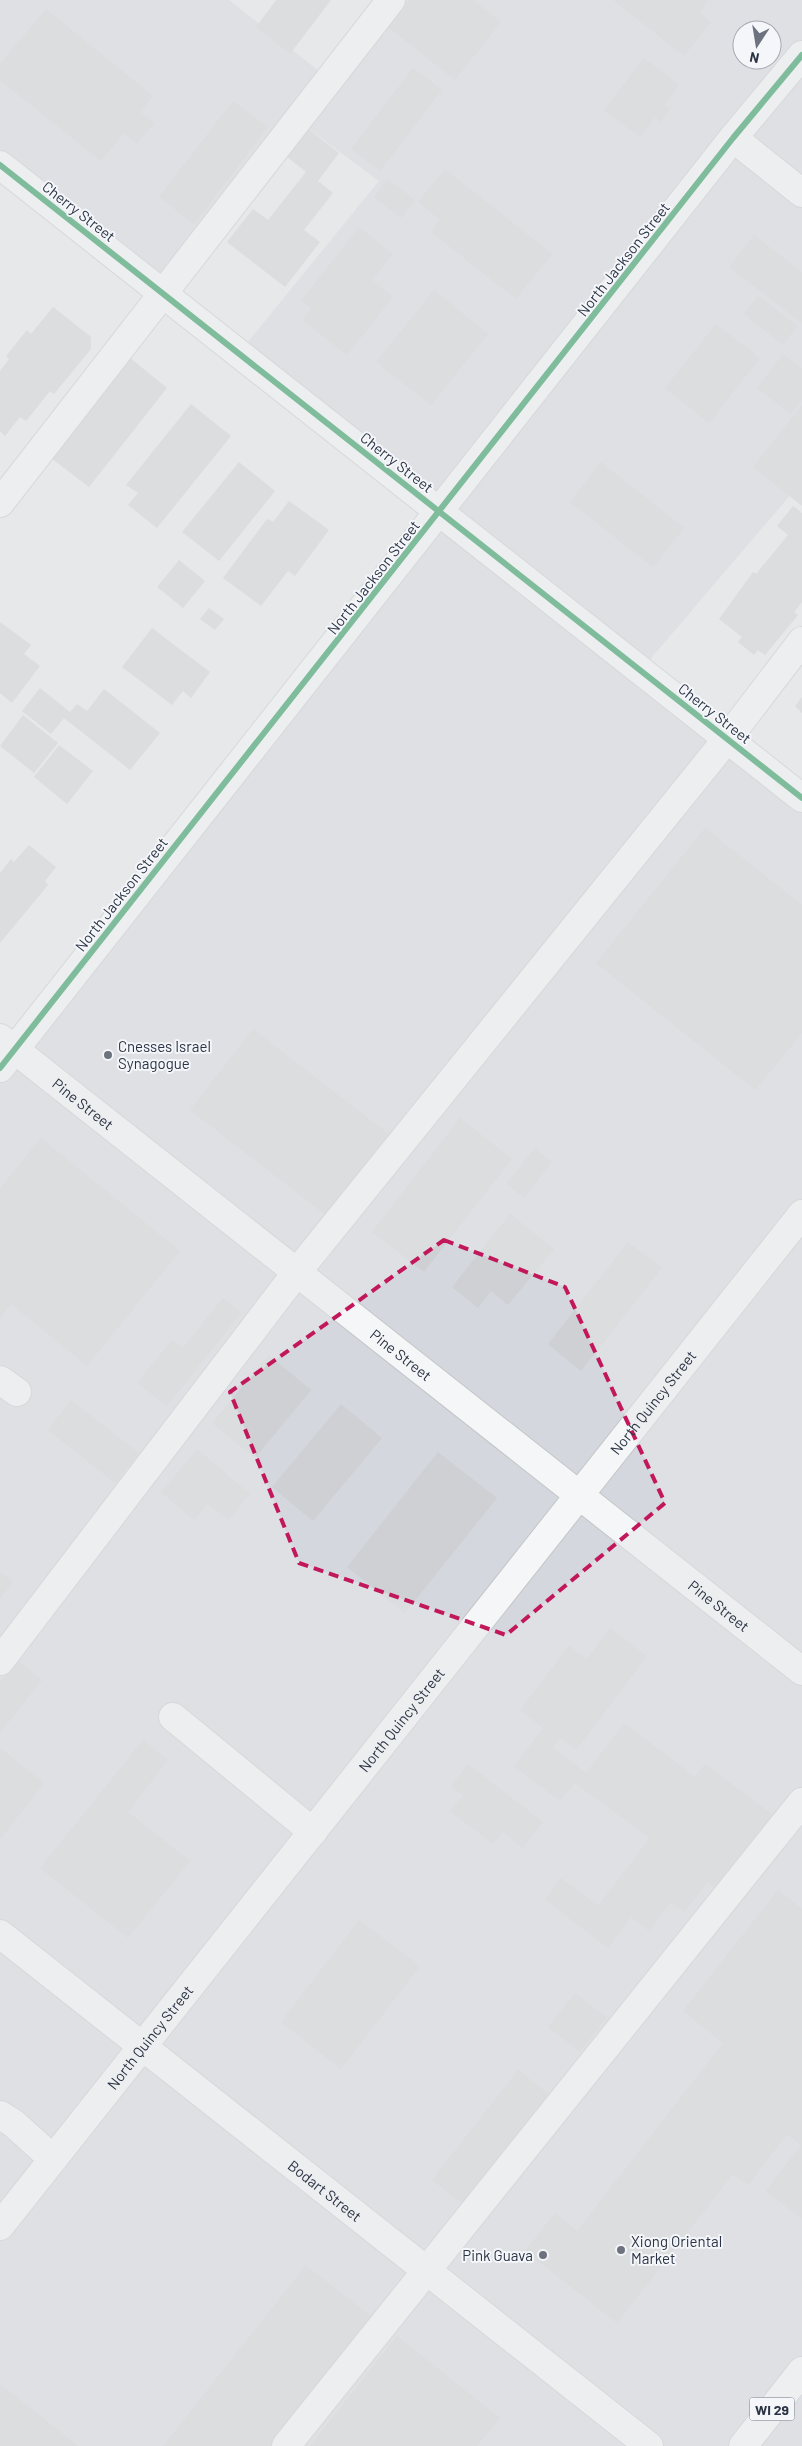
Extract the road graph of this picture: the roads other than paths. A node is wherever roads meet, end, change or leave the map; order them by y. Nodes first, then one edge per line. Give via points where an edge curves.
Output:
1 (391, 0) edge
2 (802, 55) edge
3 (733, 138) junction
4 (0, 165) edge
5 (802, 193) edge
6 (162, 292) junction
7 (0, 503) edge
8 (440, 512) junction
9 (802, 641) edge
10 (727, 739) junction
11 (802, 798) edge
12 (5, 1052) edge
13 (802, 1214) edge
14 (297, 1272) junction
15 (579, 1495) junction
16 (0, 1661) edge
17 (802, 1670) edge
18 (173, 1717) dead end
19 (802, 1802) edge
20 (313, 1832) junction
21 (0, 1934) edge
22 (143, 2046) junction
23 (0, 2115) edge
24 (53, 2159) junction
25 (0, 2226) edge
26 (427, 2270) junction
27 (802, 2371) edge
28 (286, 2446) edge
29 (649, 2446) edge
30 (743, 2446) edge

1 - 6 street
2 - 3 street, North Jackson Street
3 - 5 street
3 - 8 street, North Jackson Street
4 - 6 street, Cherry Street
6 - 7 street
6 - 8 street, Cherry Street
8 - 10 street, Cherry Street
8 - 12 street, North Jackson Street
9 - 10 street
10 - 11 street, Cherry Street
10 - 14 street
12 - 14 street, Pine Street
13 - 15 street, North Quincy Street
14 - 15 street, Pine Street
14 - 16 street
15 - 17 street, Pine Street
15 - 20 street, North Quincy Street
18 - 20 street
19 - 26 street
20 - 22 street, North Quincy Street
21 - 22 street, Bodart Street
22 - 24 street, North Quincy Street
22 - 26 street, Bodart Street
23 - 24 street
24 - 25 street, North Quincy Street
26 - 28 street
26 - 29 street, Bodart Street
27 - 30 main road, WI 29

